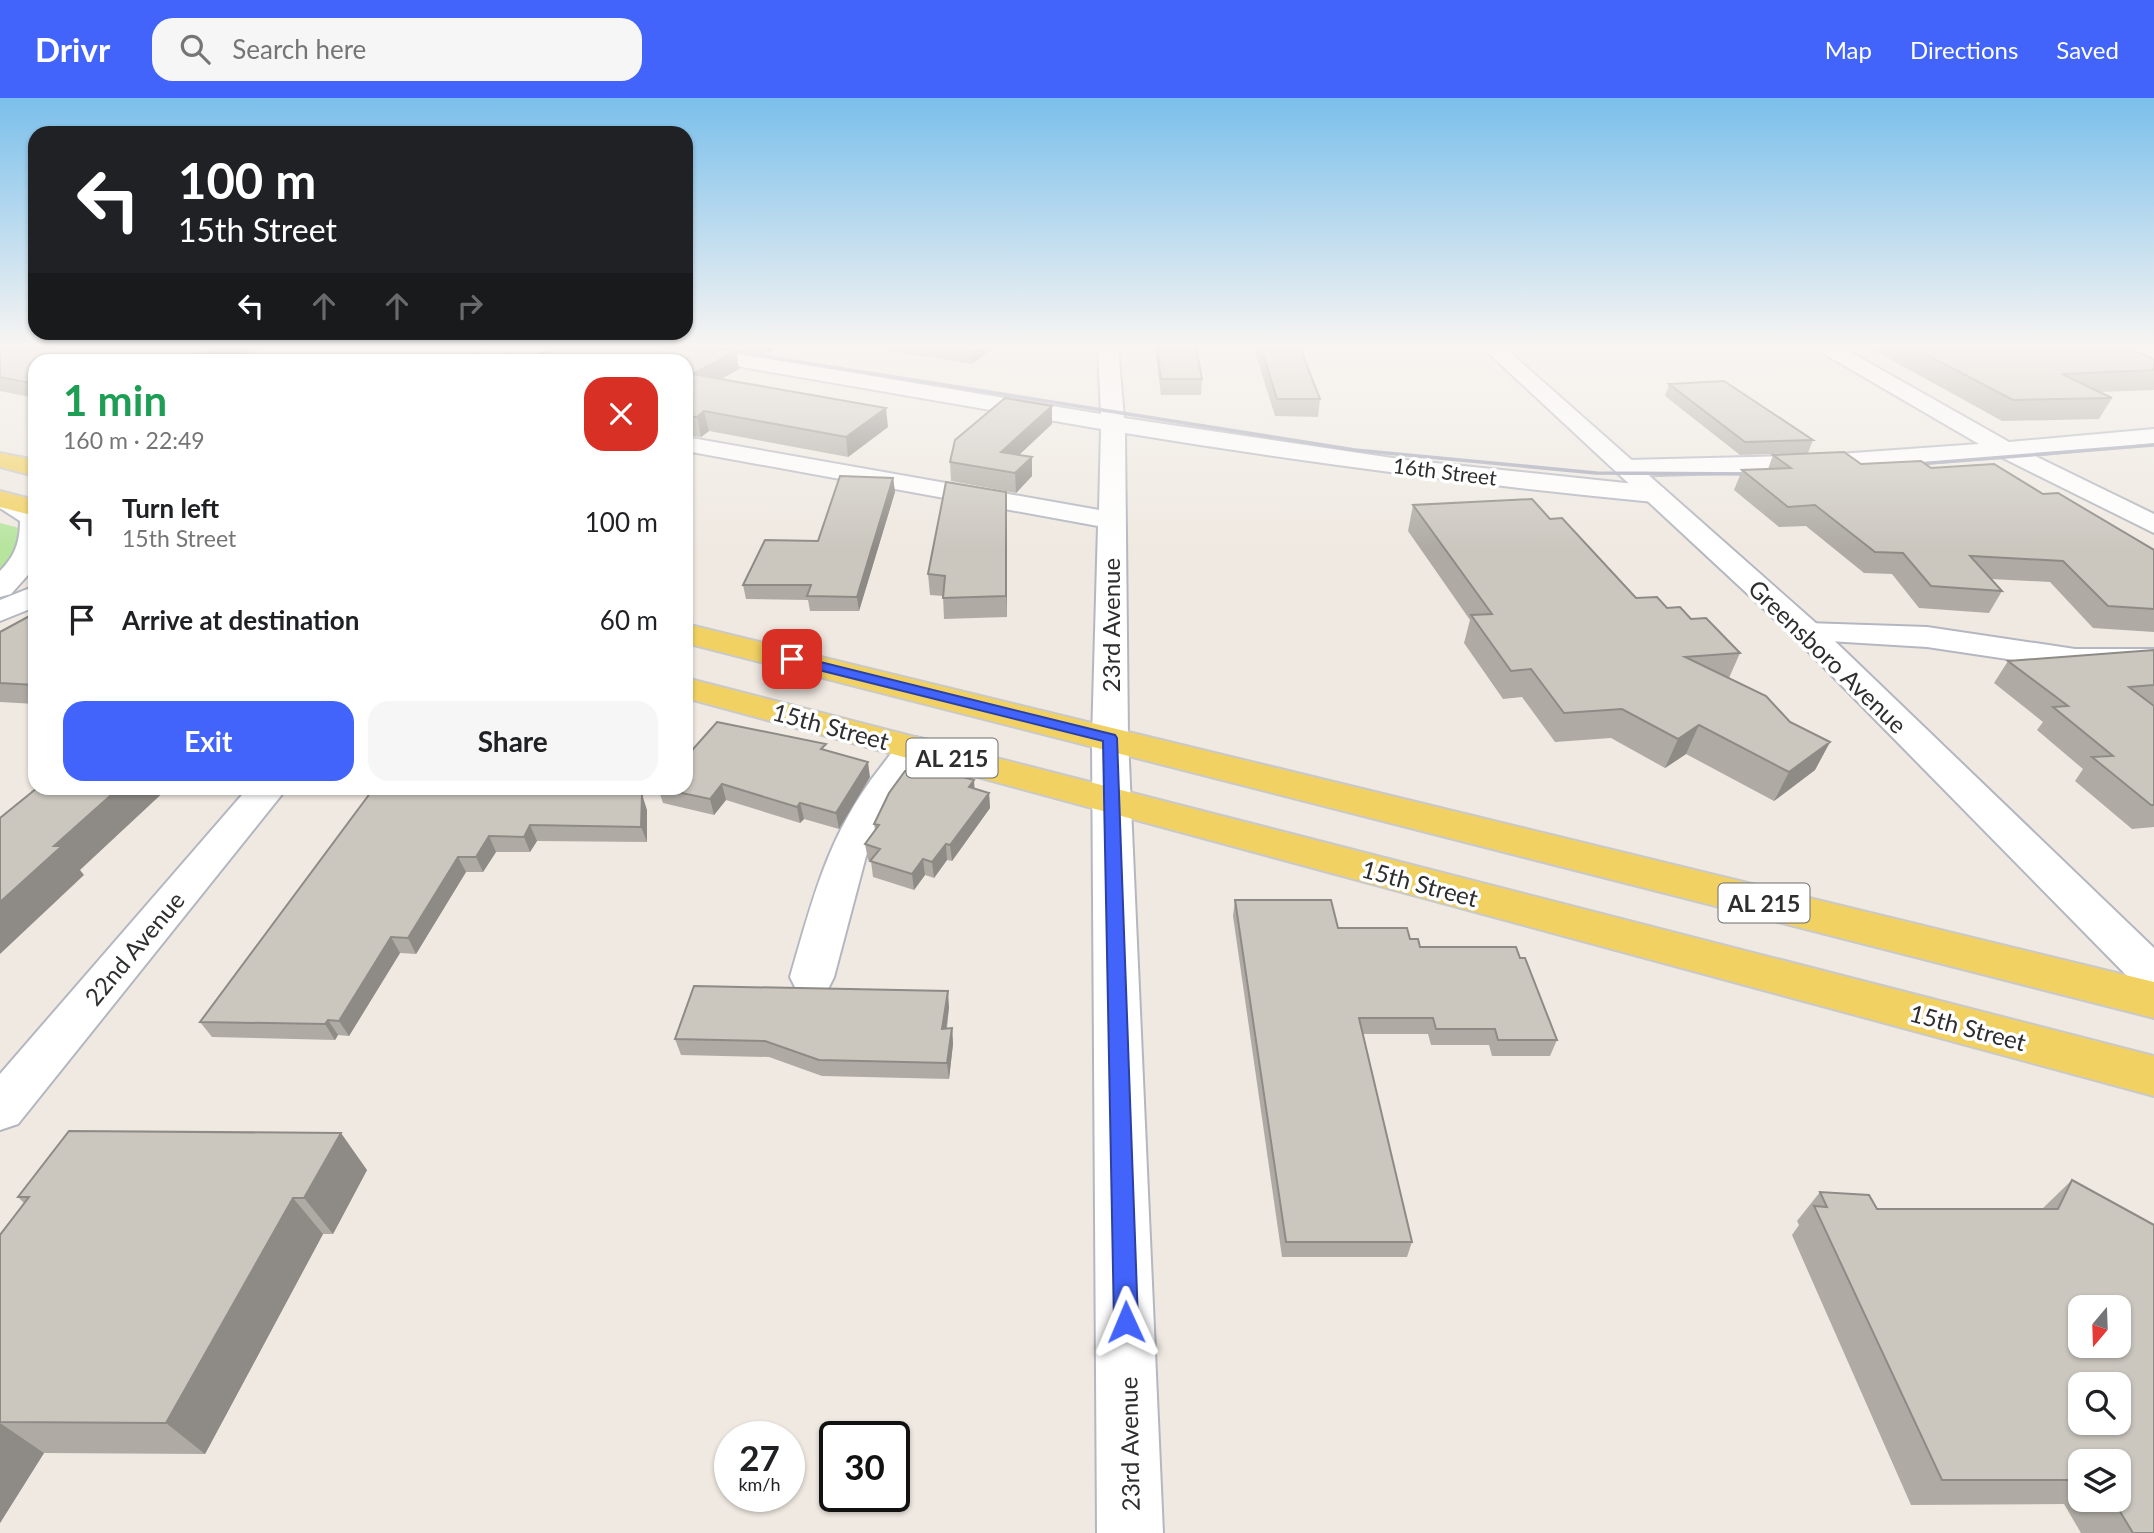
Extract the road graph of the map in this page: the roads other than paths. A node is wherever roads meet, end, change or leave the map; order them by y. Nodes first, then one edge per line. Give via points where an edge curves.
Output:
1 (1071, 415) edge
2 (1113, 415) edge
3 (1568, 415) edge
4 (1944, 415) edge
5 (1113, 422) junction
6 (2154, 436) edge
7 (693, 445) edge
8 (2005, 450) junction
9 (0, 460) edge
10 (28, 466) edge
11 (1627, 468) junction
12 (1654, 494) junction
13 (1110, 520) junction
14 (2154, 525) edge
15 (28, 554) edge
16 (0, 589) edge
17 (28, 598) edge
18 (0, 612) edge
19 (1807, 632) junction
20 (693, 635) edge
21 (2154, 659) edge
22 (693, 690) edge
23 (1110, 738) junction
24 (915, 748) junction
25 (262, 795) edge
26 (1114, 803) junction
27 (2154, 975) edge
28 (812, 976) dead end
29 (2154, 1000) edge
30 (2154, 1076) edge
31 (0, 1109) edge
32 (1130, 1533) edge

1 - 5 street, 16th Street
2 - 5 street, 23rd Avenue
3 - 11 street, Greensboro Avenue
4 - 8 street
5 - 12 street, 16th Street via 1306,454
5 - 13 street, 23rd Avenue
6 - 8 street
7 - 13 street
8 - 11 street via 1788,465
8 - 14 street
9 - 10 main road
11 - 12 street, Greensboro Avenue
12 - 19 street, Greensboro Avenue
13 - 23 street, 23rd Avenue
15 - 16 street
17 - 18 street
19 - 21 street via 1927,637 2075,659
19 - 27 street, Greensboro Avenue
20 - 23 main road, AL 215
22 - 24 main road, 15th Street / AL 215
23 - 26 street, 23rd Avenue
23 - 29 main road, AL 215
24 - 26 main road, 15th Street / AL 215
24 - 28 street via 872,804 846,856
25 - 31 street, 22nd Avenue
26 - 30 main road, 15th Street / AL 215
26 - 32 street, 23rd Avenue

